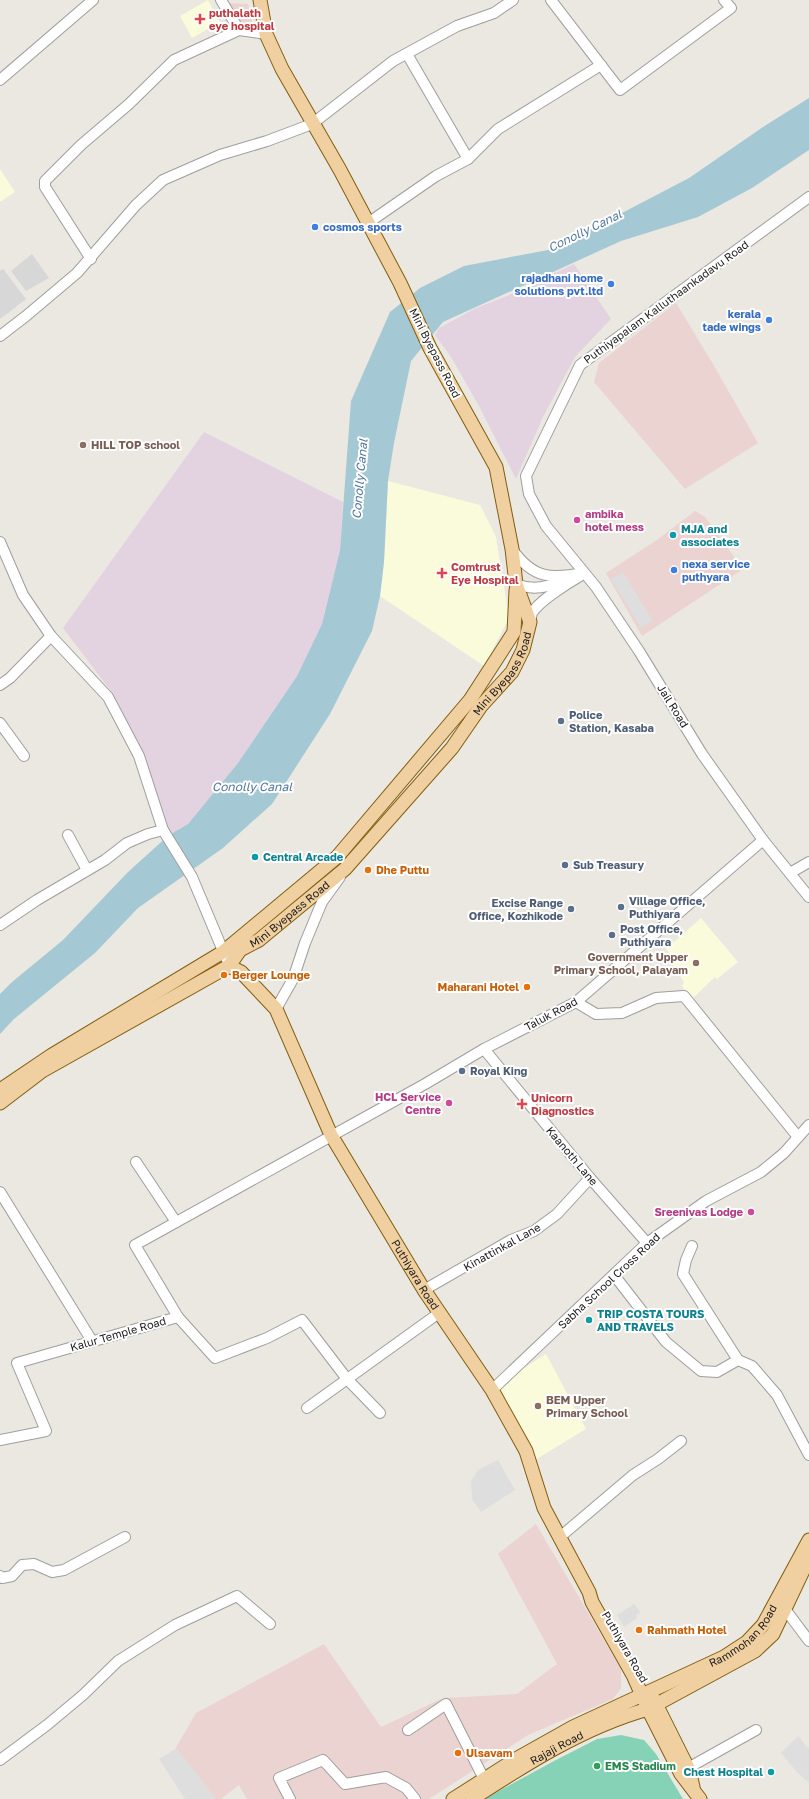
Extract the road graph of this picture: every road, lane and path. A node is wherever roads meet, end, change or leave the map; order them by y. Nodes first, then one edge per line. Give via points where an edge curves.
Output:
1 (93, 0) edge
2 (221, 0) edge
3 (260, 0) edge
4 (513, 0) edge
5 (551, 0) edge
6 (724, 0) edge
7 (239, 30) junction
8 (266, 34) junction
9 (407, 54) junction
10 (601, 65) junction
11 (0, 80) edge
12 (312, 124) junction
13 (468, 159) junction
14 (809, 197) edge
15 (368, 223) junction
16 (91, 259) junction
17 (0, 336) edge
18 (0, 542) edge
19 (512, 549) junction
20 (2, 553) edge
21 (584, 573) junction
22 (516, 584) junction
23 (530, 622) junction
24 (51, 636) junction
25 (0, 685) edge
26 (0, 723) edge
27 (24, 756) dead end
28 (164, 830) junction
29 (68, 835) dead end
30 (763, 840) junction
31 (809, 862) edge
32 (345, 869) junction
33 (87, 870) junction
34 (790, 873) junction
35 (809, 897) edge
36 (0, 925) edge
37 (223, 952) junction
38 (230, 966) junction
39 (576, 1002) junction
40 (276, 1009) junction
41 (484, 1049) junction
42 (0, 1090) edge
43 (0, 1103) edge
44 (809, 1125) edge
45 (331, 1135) junction
46 (798, 1137) junction
47 (136, 1162) dead end
48 (590, 1178) junction
49 (0, 1192) edge
50 (176, 1222) junction
51 (647, 1243) junction
52 (692, 1246) dead end
53 (614, 1275) junction
54 (424, 1290) junction
55 (439, 1312) junction
56 (178, 1317) junction
57 (92, 1341) junction
58 (738, 1360) junction
59 (347, 1379) junction
60 (492, 1390) junction
61 (307, 1408) dead end
62 (380, 1413) dead end
63 (0, 1440) edge
64 (682, 1441) dead end
65 (809, 1454) edge
66 (125, 1537) dead end
67 (560, 1537) junction
68 (809, 1540) edge
69 (809, 1558) edge
70 (0, 1576) edge
71 (785, 1609) junction
72 (270, 1624) dead end
73 (809, 1641) edge
74 (646, 1694) junction
75 (652, 1707) junction
76 (408, 1730) dead end
77 (756, 1730) dead end
78 (0, 1760) edge
79 (688, 1768) junction
80 (484, 1779) junction
81 (697, 1794) edge
82 (290, 1799) edge
83 (415, 1799) edge
84 (453, 1799) edge
85 (472, 1799) edge

1 - 11 street
2 - 7 street
3 - 8 main road, Mini Byepass Road
4 - 9 street via 494,13 457,26
5 - 10 street
6 - 10 street via 731,8 620,90
7 - 8 street
7 - 16 street via 174,60 45,181 45,187
8 - 12 main road, Mini Byepass Road
9 - 12 street via 393,61
9 - 13 street
10 - 13 street via 498,130
12 - 15 main road, Mini Byepass Road
12 - 16 street via 220,155 163,180 136,205
13 - 15 street via 436,176
14 - 21 street, Puthiyapalam Kalluthaankadavu Road via 580,365 526,476 529,494 546,526
15 - 19 main road, Mini Byepass Road via 400,283 430,348 496,468
16 - 17 street
18 - 20 street
19 - 21 street via 529,569 540,574 563,577
19 - 22 main road, Mini Byepass Road
20 - 24 street via 23,595
21 - 22 street via 537,589
21 - 23 street via 559,589 532,612
21 - 30 street, Jail Road via 639,651 702,754
22 - 23 main road, Mini Byepass Road
22 - 37 main road via 514,632 470,700 337,858
23 - 32 main road, Mini Byepass Road via 523,650 512,672 481,706 452,748
24 - 25 street
24 - 28 street via 108,697 139,756
26 - 27 street
28 - 33 street via 127,843
28 - 37 street via 192,877
29 - 33 street
30 - 34 street, Jail Road
30 - 39 street, Taluk Road
31 - 34 street
32 - 38 main road, Mini Byepass Road via 259,940 240,950
32 - 40 street via 322,902 293,979
33 - 36 street
34 - 35 street, Jail Road
37 - 38 street
37 - 42 main road via 52,1055
38 - 40 main road, Puthiyara Road via 241,972
38 - 43 main road, Mini Byepass Road via 42,1071
39 - 41 street, Taluk Road
39 - 46 street via 596,1014 622,1014 656,998 684,996
40 - 45 main road, Puthiyara Road
41 - 45 street, Taluk Road
41 - 48 street, Kaanoth Lane
44 - 46 street, Sabha School Cross Road
45 - 50 street, Kalur Temple Road
45 - 54 main road, Puthiyara Road
46 - 51 street, Sabha School Cross Road via 784,1154 761,1172 706,1201
47 - 50 street
48 - 51 street, Kaanoth Lane
48 - 54 street, Kinattinkal Lane via 558,1214 534,1231 511,1240
49 - 57 street
50 - 56 street, Kalur Temple Road via 135,1245
51 - 53 street, Sabha School Cross Road
52 - 58 street via 683,1274
53 - 58 street via 666,1342 701,1371 717,1372
53 - 60 street, Sabha School Cross Road
54 - 55 main road, Puthiyara Road
55 - 59 street
55 - 60 main road, Puthiyara Road
56 - 57 street, Kalur Temple Road
56 - 59 street via 215,1358 267,1338 302,1320
57 - 63 street, Kalur Temple Road via 17,1363 46,1431
58 - 65 street via 752,1366 777,1395
59 - 61 street
59 - 62 street
60 - 67 main road, Puthiyara Road via 526,1451 544,1508
64 - 67 street via 633,1475
66 - 70 street via 64,1570 52,1572 34,1564 22,1565 12,1576
67 - 74 main road, Puthiyara Road via 592,1602
68 - 74 main road, Rammohan Road via 763,1625 747,1642 724,1657
69 - 71 main road, Rammohan Road
71 - 73 street
71 - 75 main road, Rammohan Road via 773,1634 755,1651
72 - 78 street via 237,1596 175,1625 118,1661 83,1695
74 - 75 main road, Puthiyara Road
74 - 80 main road, Rammohan Road via 573,1726
75 - 79 main road
75 - 81 main road via 681,1774
75 - 85 main road, Rajaji Road via 586,1733 520,1768
76 - 80 street via 446,1704
77 - 79 street
79 - 81 main road
80 - 84 main road, Rammohan Road
82 - 83 street via 279,1778 322,1760 345,1784 386,1777 406,1788

